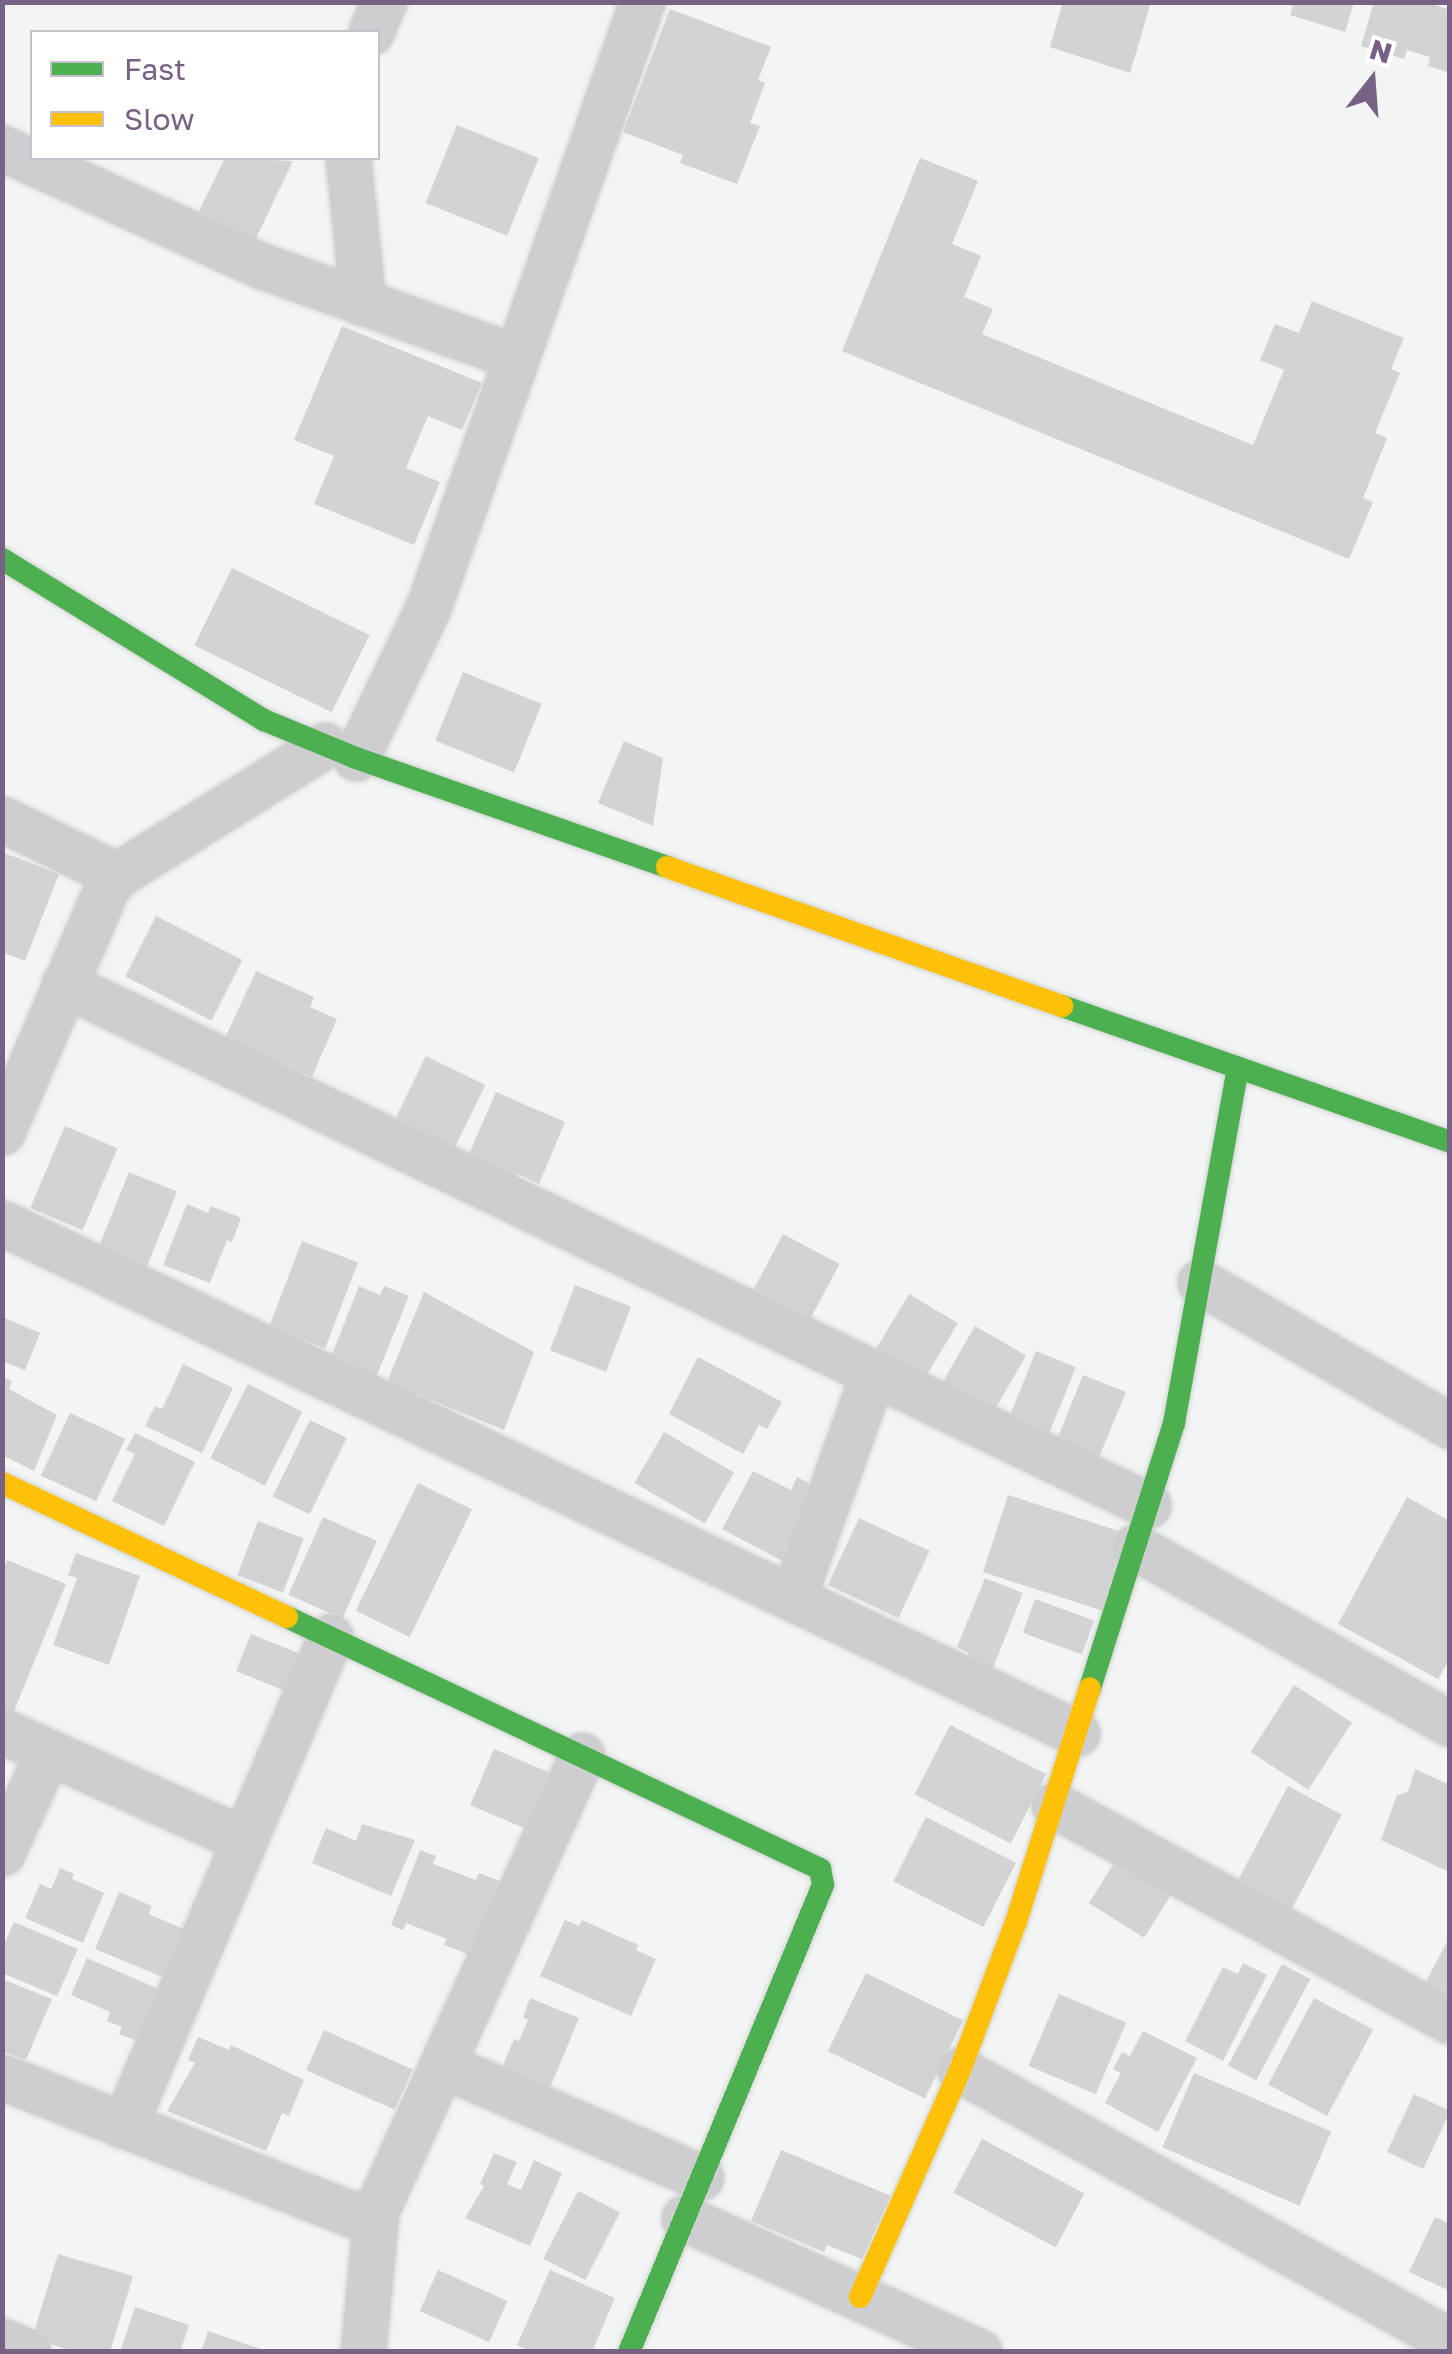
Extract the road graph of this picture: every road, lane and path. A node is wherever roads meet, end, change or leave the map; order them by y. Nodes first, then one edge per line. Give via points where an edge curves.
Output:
1 (384, 2) edge
2 (642, 2) edge
3 (372, 30) edge
4 (2, 148) edge
5 (348, 160) edge
6 (362, 303) junction
7 (516, 358) junction
8 (2, 559) edge
9 (340, 752) junction
10 (2, 819) edge
11 (117, 875) junction
12 (64, 984) junction
13 (1238, 1068) junction
14 (2, 1132) edge
15 (1450, 1142) edge
16 (2, 1223) edge
17 (1200, 1282) junction
18 (873, 1373) junction
19 (1450, 1426) edge
20 (2, 1483) edge
21 (1142, 1526) junction
22 (793, 1598) junction
23 (330, 1637) junction
24 (1450, 1724) edge
25 (2, 1732) edge
26 (1076, 1733) junction
27 (48, 1752) junction
28 (582, 1755) junction
29 (1054, 1805) junction
30 (245, 1840) junction
31 (2, 1853) edge
32 (1450, 2021) edge
33 (444, 2066) junction
34 (960, 2070) junction
35 (2, 2077) edge
36 (124, 2126) junction
37 (701, 2177) junction
38 (376, 2211) junction
39 (684, 2218) junction
40 (860, 2298) junction
41 (1450, 2340) edge
42 (2, 2341) edge
43 (28, 2352) edge
44 (363, 2352) edge
45 (628, 2352) edge
46 (980, 2352) edge

1 - 3 street
2 - 7 street
4 - 6 street via 262,266
5 - 6 street
6 - 7 street
7 - 9 street via 428,608
8 - 9 street via 264,720
9 - 11 street
9 - 13 street
10 - 11 street
11 - 12 street via 98,902
12 - 14 street
12 - 18 street
13 - 15 street
13 - 17 street
16 - 22 street
17 - 19 street
17 - 21 street via 1176,1418
18 - 21 street
18 - 22 street
20 - 23 street
21 - 24 street
21 - 26 street
22 - 26 street
23 - 28 street
23 - 30 street
25 - 27 street
26 - 29 street
27 - 30 street
27 - 31 street
28 - 33 street
28 - 37 street via 814,1864 824,1878
29 - 32 street
29 - 34 street
30 - 36 street
33 - 37 street
33 - 38 street
34 - 40 street
34 - 41 street
35 - 36 street
36 - 38 street via 352,2214
37 - 39 street
38 - 44 street
39 - 40 street
39 - 45 street
40 - 46 street
42 - 43 street

